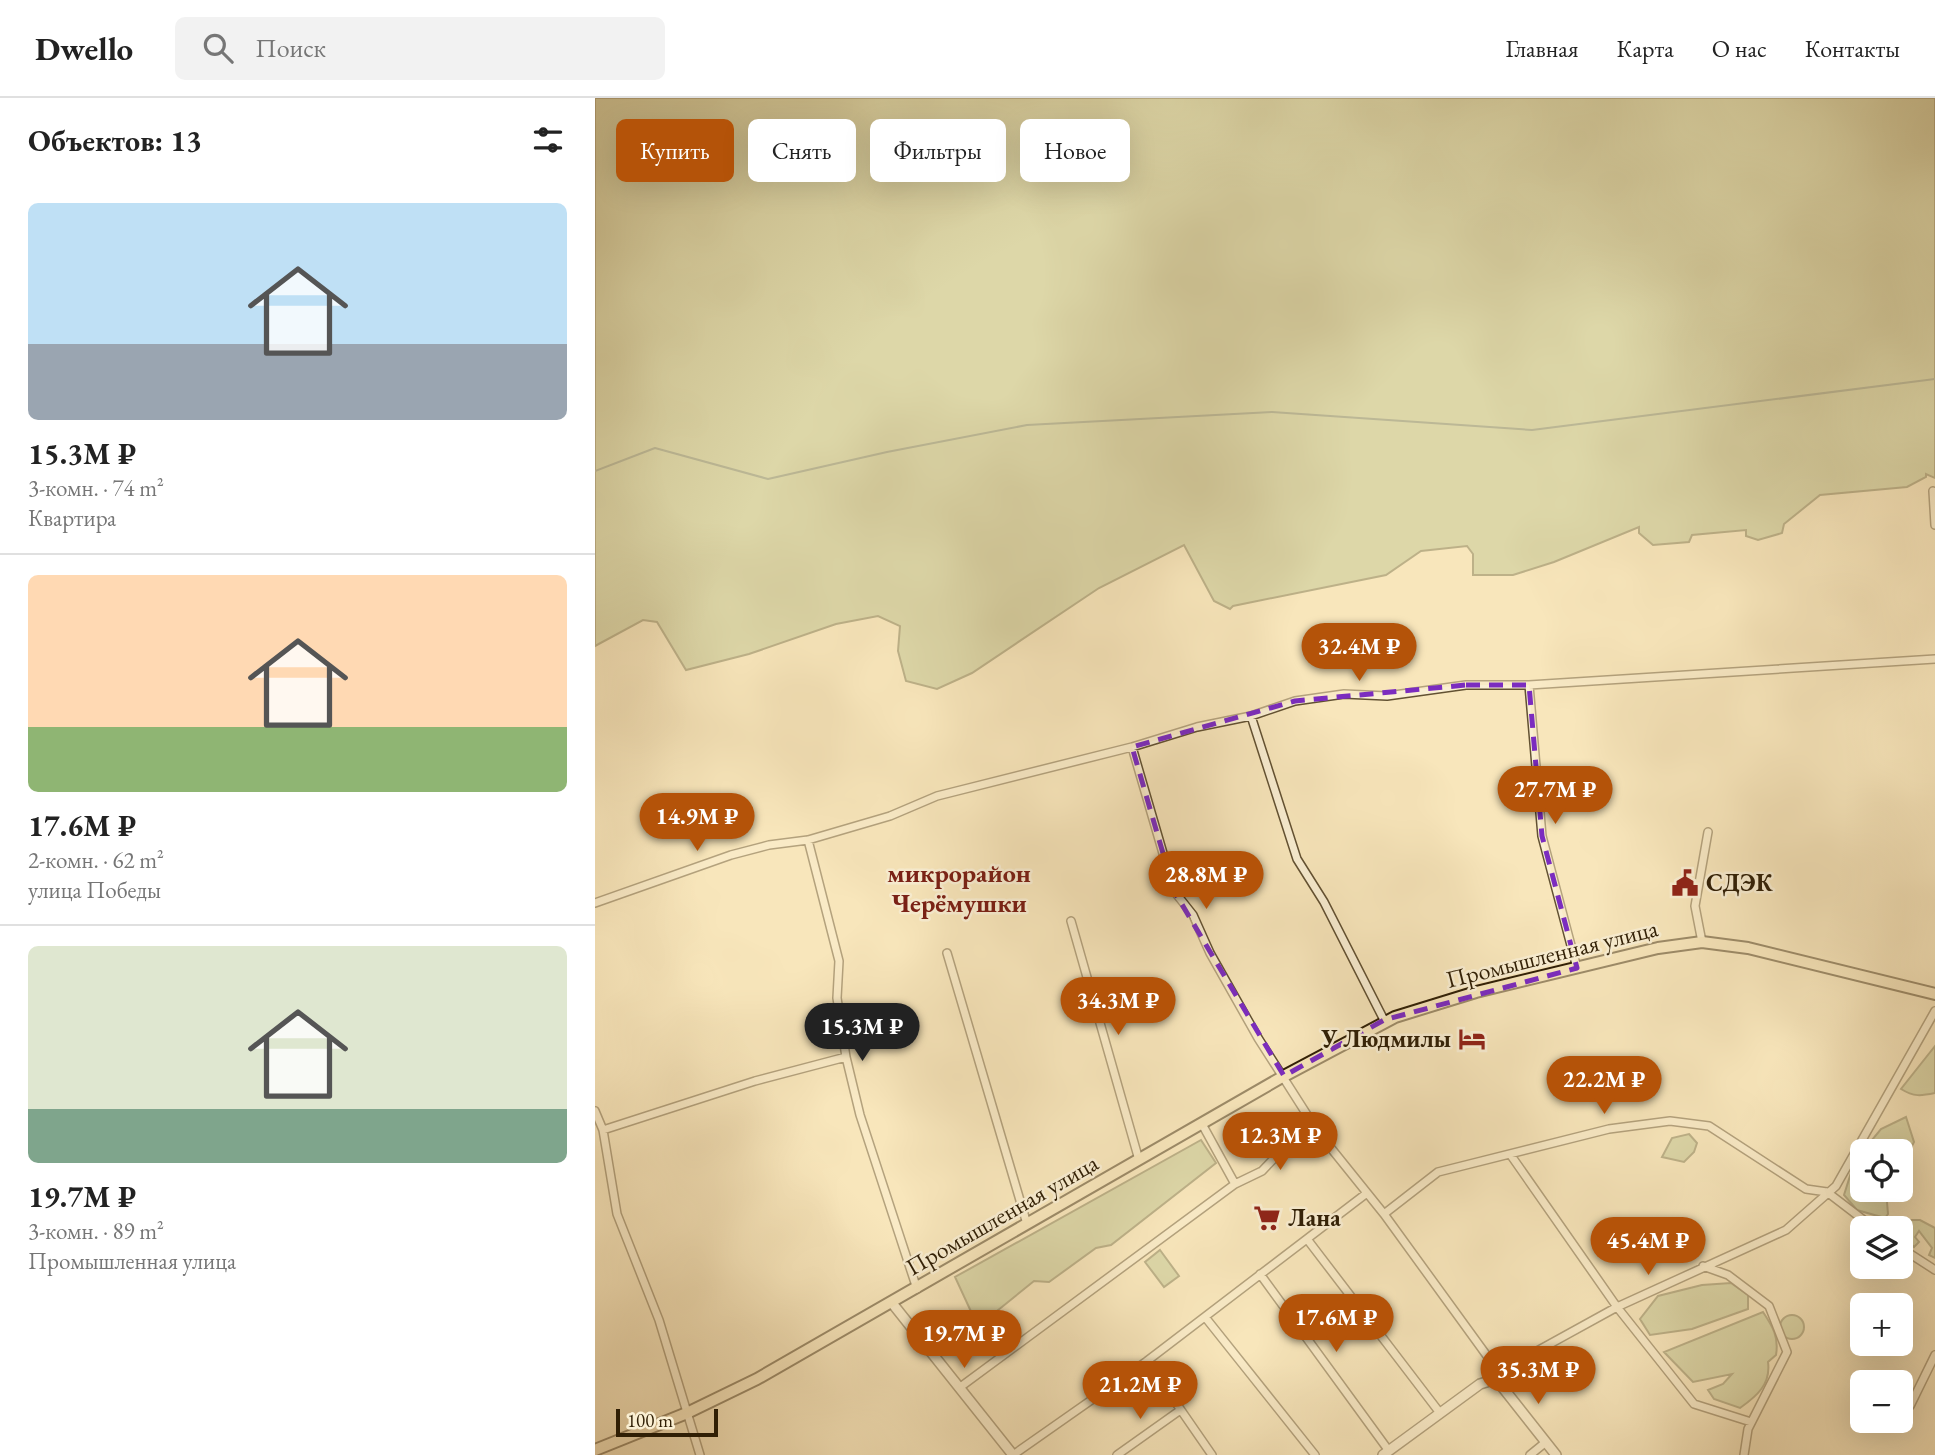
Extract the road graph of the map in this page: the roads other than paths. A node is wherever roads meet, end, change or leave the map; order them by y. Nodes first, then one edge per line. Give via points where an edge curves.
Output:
1 (1933, 491) dead end
2 (1935, 525) edge
3 (1935, 659) edge
4 (1529, 685) junction
5 (1251, 716) junction
6 (1132, 747) junction
7 (1709, 832) dead end
8 (808, 840) junction
9 (595, 903) edge
10 (1071, 921) dead end
11 (1702, 942) junction
12 (947, 953) dead end
13 (1577, 968) junction
14 (1935, 994) edge
15 (1935, 1011) edge
16 (1384, 1020) junction
17 (846, 1058) junction
18 (1284, 1076) junction
19 (595, 1111) edge
20 (1202, 1124) junction
21 (603, 1130) junction
22 (1318, 1132) junction
23 (1510, 1154) junction
24 (1139, 1160) junction
25 (1235, 1184) junction
26 (1827, 1192) junction
27 (1367, 1193) junction
28 (1384, 1214) junction
29 (1858, 1216) edge
30 (1027, 1224) junction
31 (1307, 1238) junction
32 (1913, 1256) edge
33 (1703, 1266) junction
34 (1935, 1270) edge
35 (1260, 1274) junction
36 (917, 1289) junction
37 (892, 1303) junction
38 (1617, 1307) junction
39 (1205, 1317) junction
40 (1935, 1355) edge
41 (1147, 1361) junction
42 (1497, 1375) junction
43 (959, 1388) junction
44 (1913, 1400) edge
45 (1179, 1411) junction
46 (687, 1413) junction
47 (1440, 1413) junction
48 (1751, 1422) junction
49 (1546, 1442) junction
50 (595, 1450) edge
51 (1386, 1453) edge
52 (700, 1455) edge
53 (1013, 1455) edge
54 (1117, 1455) edge
55 (1212, 1455) edge
56 (1315, 1455) edge
57 (1530, 1455) edge
58 (1556, 1455) edge
59 (1744, 1455) edge

1 - 2 street
3 - 4 street
4 - 5 street via 1466,685 1387,696 1344,694 1294,701
4 - 13 street via 1542,836
5 - 6 street
5 - 16 street via 1297,859
6 - 8 street via 937,796 890,816
6 - 18 street via 1174,891 1193,915 1230,989
7 - 11 street via 1695,906
8 - 9 street via 731,855
8 - 17 street via 839,961 837,998
10 - 24 street
11 - 13 main road, Промышленная улица
11 - 14 main road, Промышленная улица via 1748,948
12 - 30 street
13 - 16 main road, Промышленная улица
15 - 26 street via 1836,1186
16 - 18 main road, Промышленная улица
17 - 21 street via 755,1081
17 - 36 street
18 - 20 main road, Промышленная улица
18 - 22 street
19 - 21 street
20 - 24 main road, Промышленная улица
20 - 25 street
21 - 46 street via 617,1214 659,1320
22 - 25 street via 1305,1126 1262,1171
22 - 27 street
23 - 26 street via 1609,1129 1670,1121 1709,1126 1806,1189
23 - 28 street via 1438,1172
23 - 38 street
24 - 30 main road, Промышленная улица
25 - 43 street
26 - 29 street
26 - 33 street via 1786,1230
27 - 28 street
27 - 31 street
28 - 42 street
30 - 36 main road, Промышленная улица
31 - 35 street
31 - 47 street
32 - 34 street
33 - 38 street
33 - 48 street via 1728,1275 1769,1306 1787,1352
35 - 39 street
35 - 51 street
36 - 37 main road, Промышленная улица
37 - 43 street
37 - 46 main road, Промышленная улица
38 - 42 street
38 - 48 street via 1694,1404
39 - 41 street
39 - 56 street
40 - 44 street
41 - 45 street
41 - 53 street
42 - 47 street
42 - 49 street
43 - 53 street
45 - 54 street
45 - 55 street
46 - 50 main road, Промышленная улица
46 - 52 street
47 - 51 street
48 - 59 street
49 - 57 street
49 - 58 street

